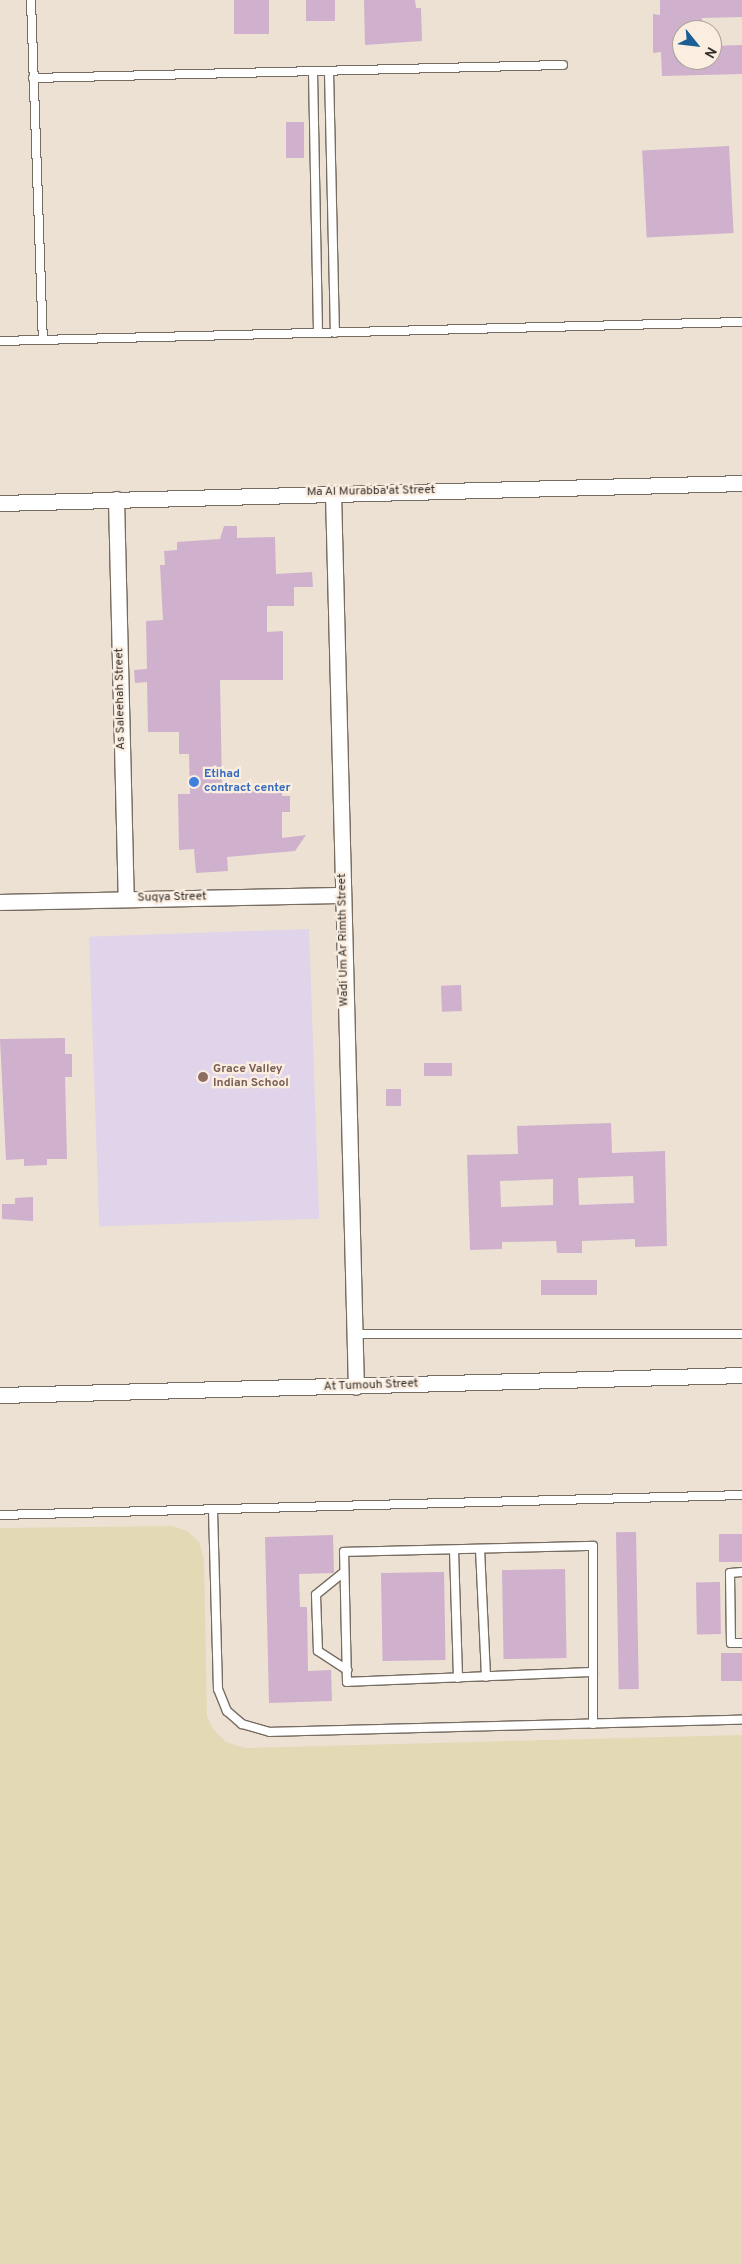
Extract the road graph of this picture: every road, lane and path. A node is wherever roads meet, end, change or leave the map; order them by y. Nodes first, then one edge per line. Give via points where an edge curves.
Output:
1 (31, 0) edge
2 (564, 65) dead end
3 (313, 71) junction
4 (329, 71) junction
5 (33, 78) junction
6 (742, 322) edge
7 (318, 333) junction
8 (335, 333) junction
9 (43, 340) junction
10 (0, 341) edge
11 (742, 483) edge
12 (333, 493) junction
13 (116, 499) junction
14 (0, 503) edge
15 (343, 895) junction
16 (126, 898) junction
17 (0, 902) edge
18 (356, 1334) junction
19 (742, 1334) edge
20 (742, 1375) edge
21 (356, 1387) junction
22 (0, 1395) edge
23 (742, 1495) edge
24 (213, 1510) junction
25 (0, 1515) edge
26 (480, 1549) junction
27 (454, 1550) junction
28 (344, 1572) junction
29 (742, 1572) edge
30 (742, 1643) edge
31 (347, 1670) junction
32 (593, 1672) junction
33 (486, 1677) junction
34 (458, 1678) junction
35 (742, 1720) edge
36 (593, 1724) junction

1 - 5 lane
2 - 4 lane
3 - 4 lane
3 - 5 lane
3 - 7 lane
4 - 8 lane
5 - 9 lane
6 - 8 lane
7 - 8 lane
7 - 9 lane
9 - 10 lane
11 - 12 street, Ma Al Murabba'at Street
12 - 13 street, Ma Al Murabba'at Street
12 - 15 street, Wadi Um Ar Rimth Street
13 - 14 street, Ma Al Murabba'at Street
13 - 16 street, As Saleehah Street
15 - 16 street, Suqya Street
15 - 18 street, Wadi Um Ar Rimth Street
16 - 17 street, Suqya Street
18 - 19 lane
18 - 21 street, Wadi Um Ar Rimth Street
20 - 21 street, At Tumouh Street
21 - 22 street, At Tumouh Street
23 - 24 lane
24 - 25 lane
24 - 36 lane via 218,1689 227,1711 242,1724 270,1732
26 - 27 lane
26 - 32 lane via 592,1546
26 - 33 lane
27 - 28 lane via 344,1552
27 - 34 lane
28 - 31 lane
28 - 31 lane via 316,1595 318,1651
29 - 30 lane via 730,1572 731,1643
31 - 34 lane via 347,1682
32 - 33 lane
32 - 36 lane
33 - 34 lane
35 - 36 lane

